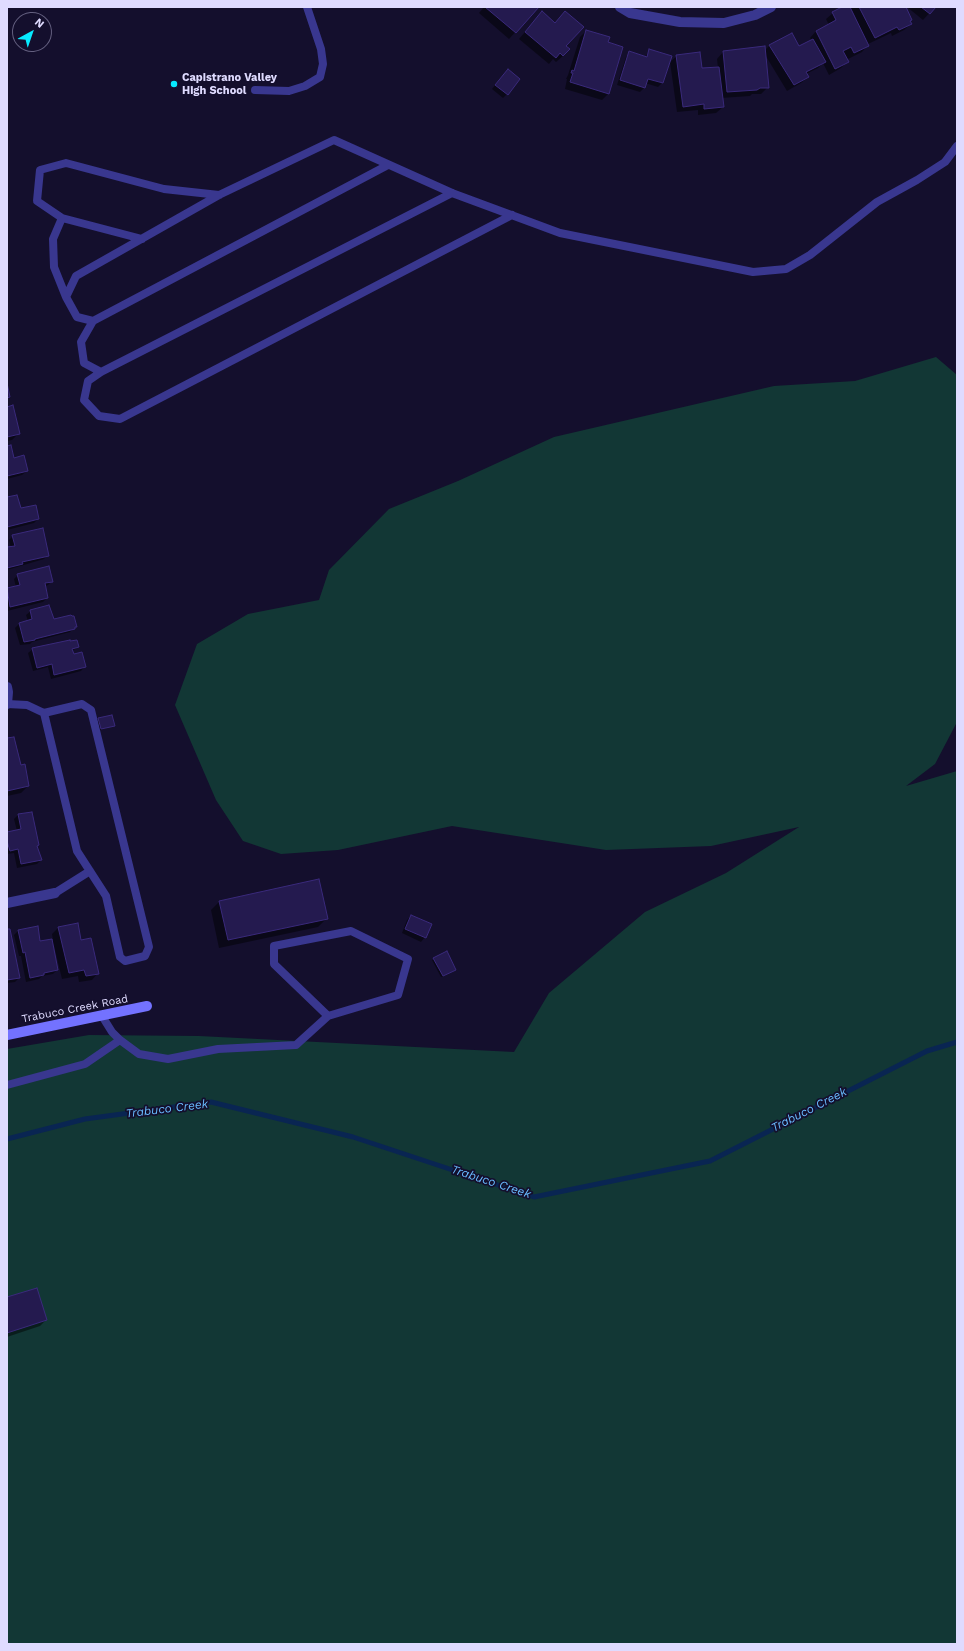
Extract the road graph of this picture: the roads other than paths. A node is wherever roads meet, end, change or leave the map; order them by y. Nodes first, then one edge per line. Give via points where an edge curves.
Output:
1 (307, 7) edge
2 (620, 7) edge
3 (771, 7) edge
4 (255, 90) dead end
5 (957, 146) edge
6 (388, 165) junction
7 (452, 193) junction
8 (219, 195) junction
9 (512, 215) junction
10 (62, 218) junction
11 (142, 239) junction
12 (66, 297) junction
13 (93, 320) junction
14 (101, 372) junction
15 (7, 687) edge
16 (7, 704) edge
17 (44, 713) junction
18 (90, 871) junction
19 (55, 893) joint
20 (7, 903) edge
21 (147, 1006) dead end
22 (102, 1016) junction
23 (328, 1016) junction
24 (7, 1035) edge
25 (120, 1040) junction
26 (7, 1085) edge

1 - 4 lane via 321,49 323,64 320,77 305,86 289,91
2 - 3 street via 630,13 680,22 724,23 755,15
5 - 9 lane via 945,162 877,202 823,246 786,269 753,272 681,258 560,233
6 - 7 lane
6 - 8 lane via 334,140
6 - 13 lane
7 - 9 lane
7 - 14 lane
8 - 10 lane via 164,189 66,163 40,170 37,201
8 - 11 lane
9 - 14 lane via 120,419 99,416 84,400 88,381
10 - 11 lane
10 - 12 lane via 54,239 54,267
11 - 12 lane via 76,276
12 - 13 lane via 77,316
13 - 14 lane via 81,342 84,363
15 - 16 street
16 - 17 lane via 27,705
17 - 18 lane via 77,851
17 - 18 lane via 82,704 91,710 149,947 145,956 125,961 120,957 106,896
18 - 19 lane
19 - 20 street
21 - 22 street, Trabuco Creek Road
22 - 24 street, Trabuco Creek Road
22 - 25 lane
23 - 23 lane via 274,964 274,946 351,931 408,959 398,994
23 - 25 lane via 296,1045 218,1049 168,1059 139,1054
25 - 26 lane via 85,1064

